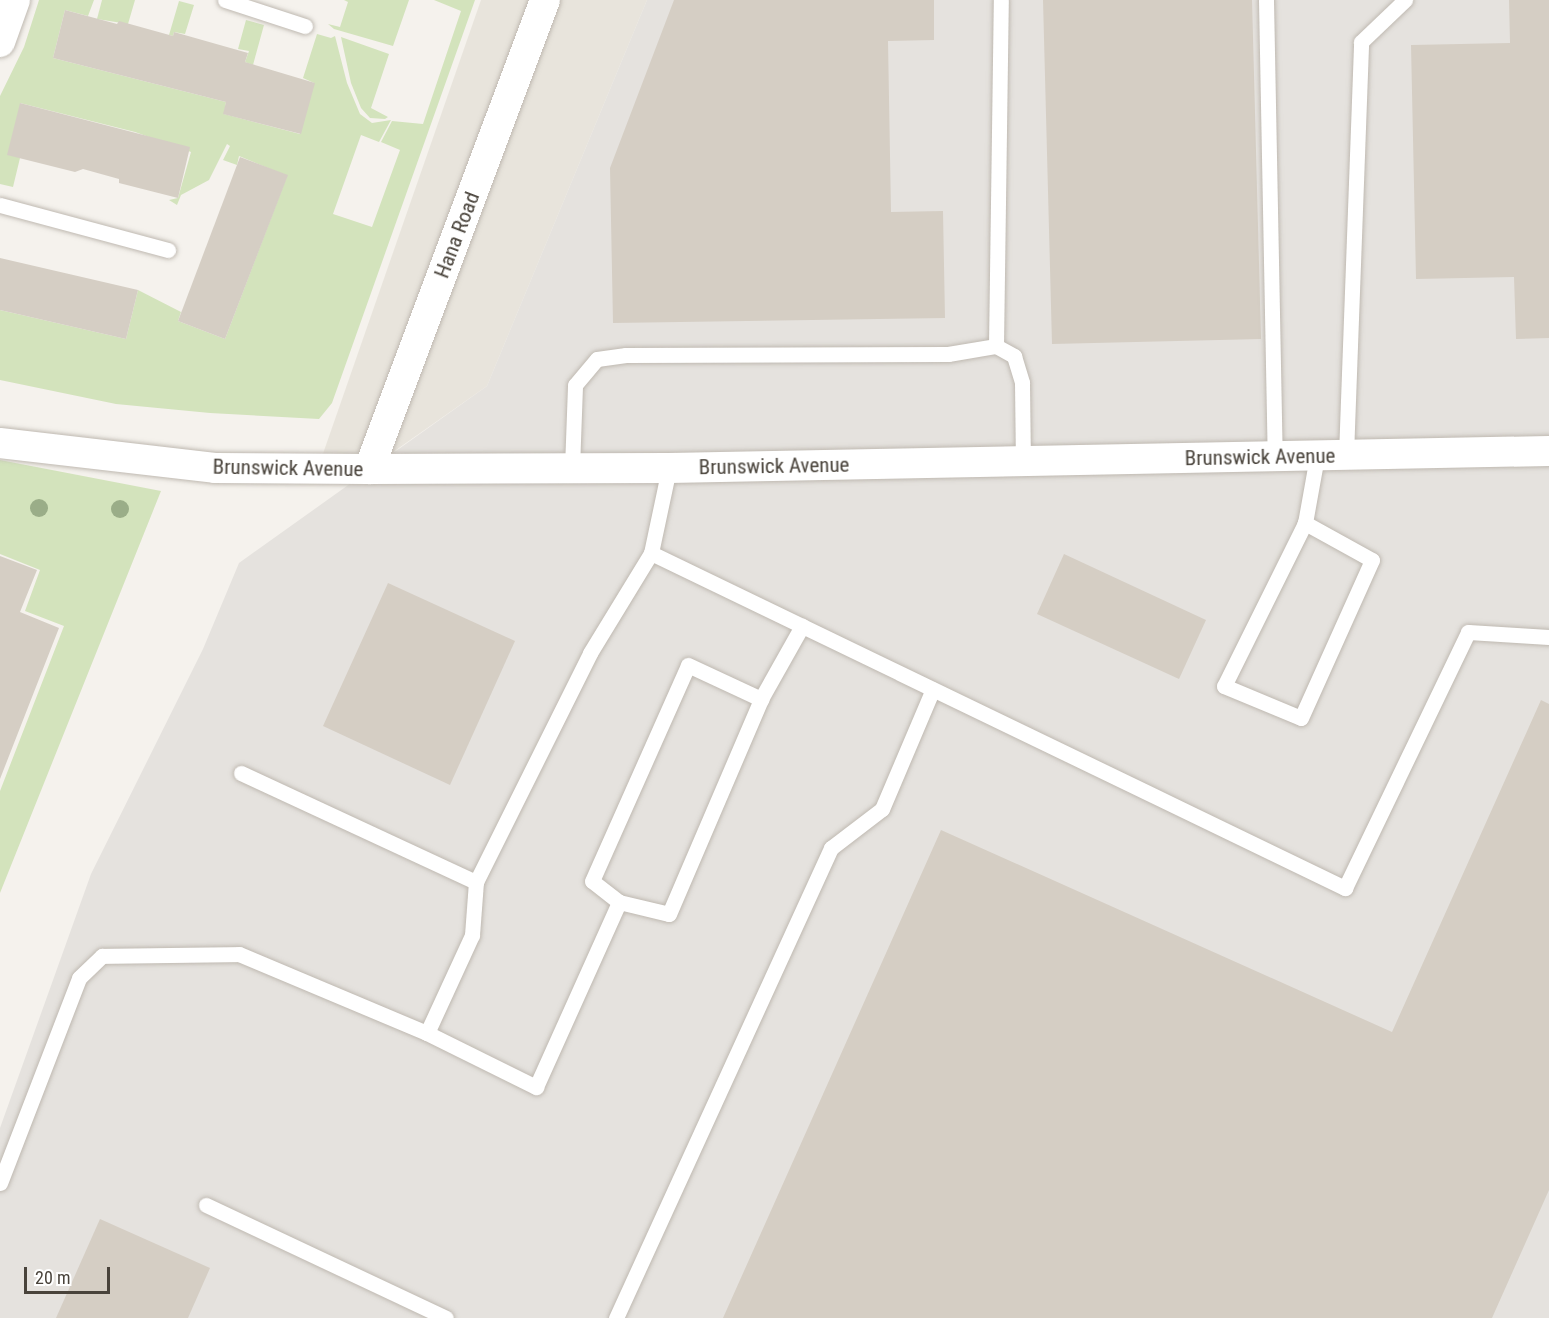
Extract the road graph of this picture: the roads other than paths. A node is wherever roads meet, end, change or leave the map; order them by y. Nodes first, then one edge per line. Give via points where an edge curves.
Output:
1 (15, 0) edge
2 (225, 0) edge
3 (545, 0) edge
4 (1000, 0) edge
5 (1266, 0) edge
6 (1405, 0) edge
7 (305, 26) dead end
8 (0, 42) edge
9 (0, 205) edge
10 (168, 250) dead end
11 (996, 346) junction
12 (0, 443) edge
13 (1549, 451) edge
14 (1331, 455) junction
15 (1275, 456) junction
16 (1023, 461) junction
17 (572, 468) junction
18 (669, 468) junction
19 (369, 469) junction
20 (1305, 523) junction
21 (651, 553) junction
22 (802, 626) junction
23 (1549, 637) edge
24 (933, 688) junction
25 (761, 699) junction
26 (241, 773) dead end
27 (476, 882) junction
28 (619, 902) junction
29 (428, 1033) junction
30 (0, 1183) edge
31 (206, 1205) dead end
32 (446, 1318) edge
33 (616, 1318) edge

1 - 8 street
2 - 7 lane
3 - 19 street, Hana Road
4 - 11 lane
5 - 15 lane
6 - 14 lane via 1361,42
9 - 10 lane
11 - 16 lane via 1014,356 1022,383
11 - 17 lane via 948,354 626,355 597,359 575,385
12 - 19 street, Brunswick Avenue via 215,468
13 - 14 street, Brunswick Avenue
14 - 15 street, Brunswick Avenue
14 - 20 lane
15 - 16 street, Brunswick Avenue
16 - 18 street, Brunswick Avenue
17 - 18 street, Brunswick Avenue
17 - 19 street, Brunswick Avenue
18 - 21 lane
20 - 20 lane via 1372,560 1301,718 1224,686
21 - 22 lane
21 - 27 lane via 590,653
22 - 24 lane
22 - 25 lane
23 - 24 lane via 1468,632 1345,888
24 - 33 lane via 882,809 831,848
25 - 28 lane via 669,914
25 - 28 lane via 688,665 592,881
26 - 27 lane
27 - 29 lane via 472,935
28 - 29 lane via 536,1087
29 - 30 lane via 239,954 102,956 79,978
31 - 32 lane

